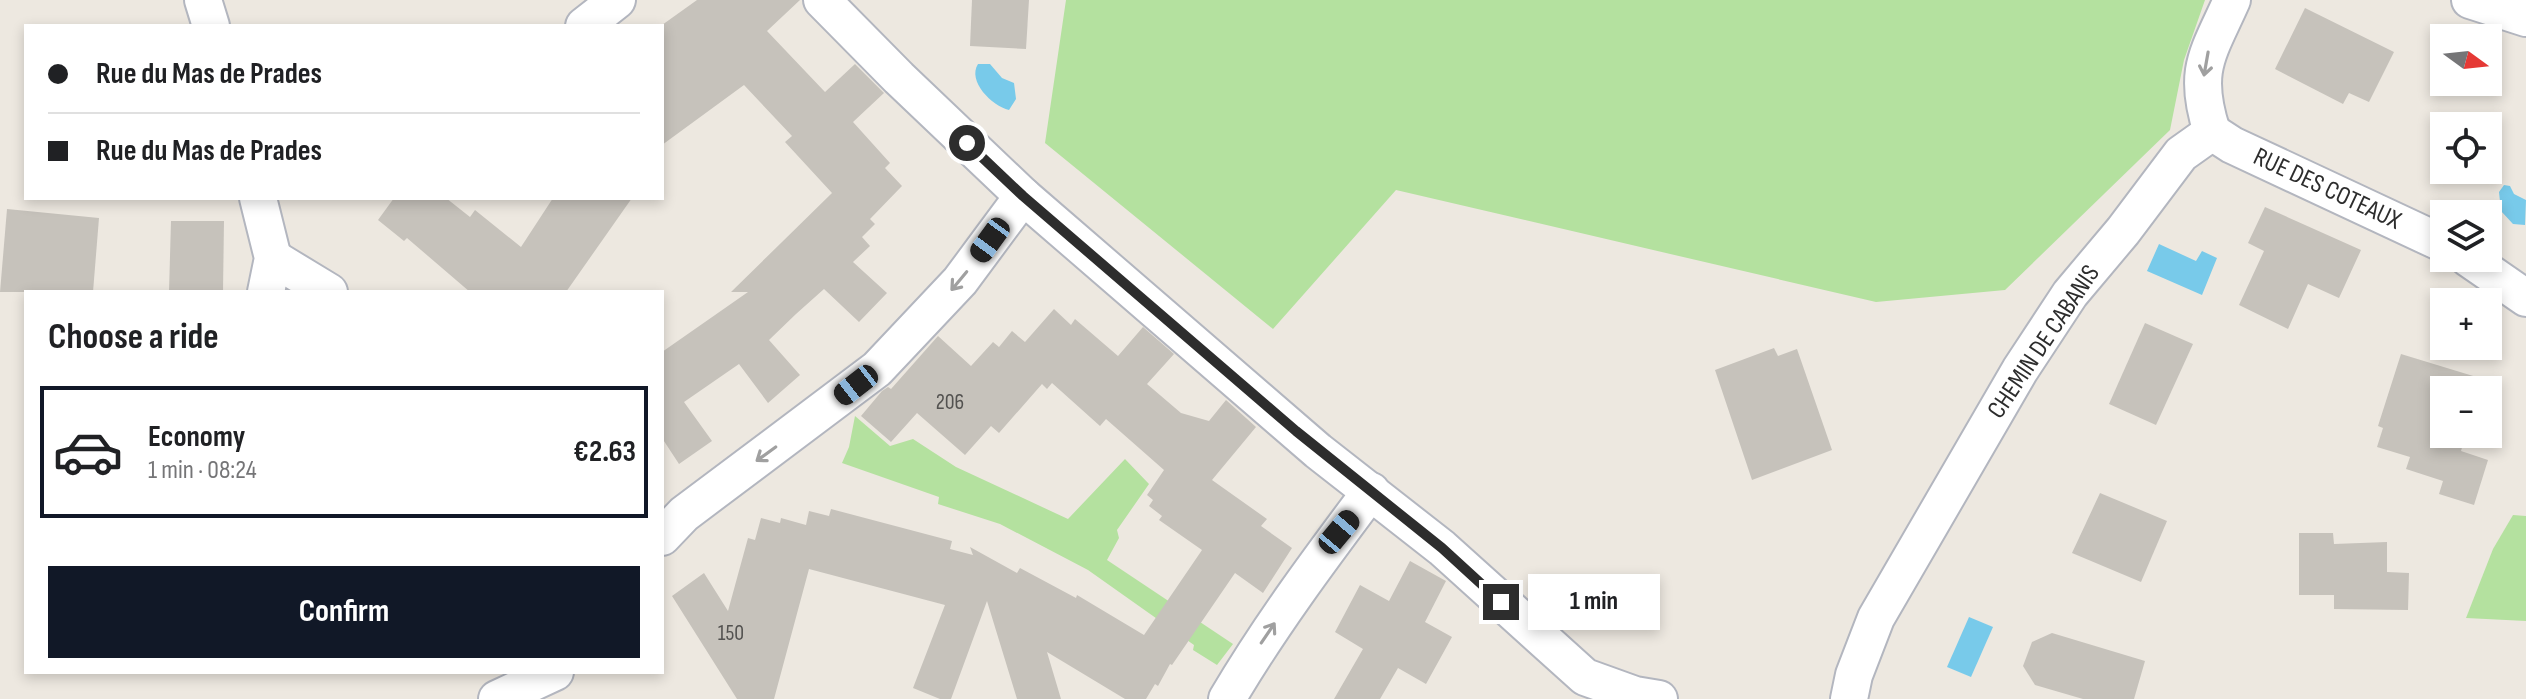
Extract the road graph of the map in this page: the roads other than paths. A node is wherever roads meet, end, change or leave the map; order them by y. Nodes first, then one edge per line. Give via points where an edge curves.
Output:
1 (203, 0) edge
2 (617, 0) edge
3 (822, 0) edge
4 (2232, 0) edge
5 (2470, 0) edge
6 (2526, 18) edge
7 (210, 24) edge
8 (587, 24) edge
9 (2212, 132) junction
10 (1023, 196) junction
11 (258, 200) edge
12 (2430, 237) edge
13 (2488, 272) edge
14 (270, 275) edge
15 (322, 290) edge
16 (2526, 298) edge
17 (1371, 491) junction
18 (664, 535) edge
19 (550, 674) edge
20 (555, 674) edge
21 (497, 699) edge
22 (570, 699) edge
23 (1227, 699) edge
24 (1659, 699) edge
25 (1849, 699) edge

1 - 7 street
2 - 8 street
3 - 10 street
4 -> 9 street via 2206,54 2203,95
5 - 6 street
9 - 12 street, RUE DES COTEAUX
9 - 25 street, CHEMIN DE CABANIS via 2181,154 2070,294 2020,370 1876,618
10 - 17 street
10 -> 18 street via 960,281 877,369 684,514
11 - 14 street
13 - 16 street
14 - 15 street
23 -> 17 street via 1256,650
17 - 24 street via 1585,677
19 - 21 street
20 - 22 street

